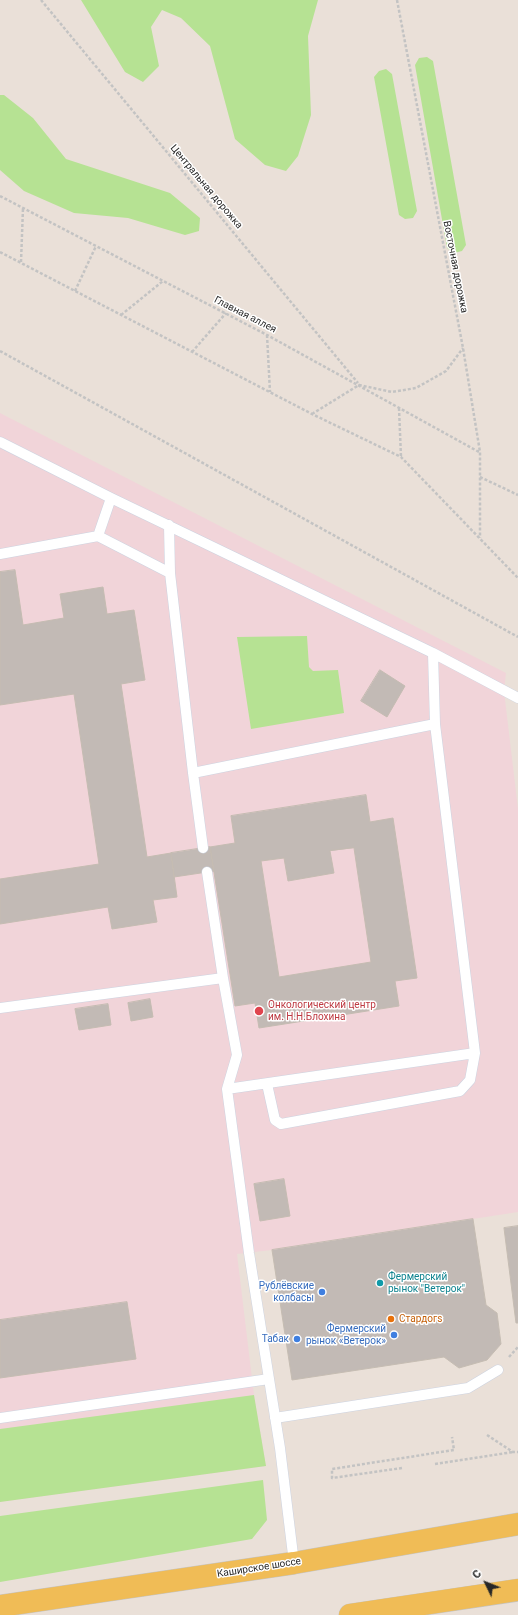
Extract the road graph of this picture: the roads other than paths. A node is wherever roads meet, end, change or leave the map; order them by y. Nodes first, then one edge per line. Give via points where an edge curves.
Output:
1 (0, 442) edge
2 (111, 498) junction
3 (169, 525) junction
4 (98, 536) junction
5 (0, 554) edge
6 (170, 573) junction
7 (433, 653) junction
8 (518, 698) edge
9 (435, 724) junction
10 (193, 773) junction
11 (204, 848) dead end
12 (207, 872) dead end
13 (222, 978) junction
14 (0, 1008) edge
15 (475, 1053) junction
16 (267, 1084) junction
17 (227, 1089) junction
18 (498, 1370) dead end
19 (268, 1379) junction
20 (0, 1418) edge
21 (275, 1418) junction
22 (518, 1524) edge
23 (294, 1563) junction
24 (518, 1590) edge
25 (0, 1606) edge
26 (350, 1615) edge

1 - 2 lane
2 - 3 lane
2 - 4 lane
3 - 6 lane
3 - 7 lane
4 - 5 lane
4 - 6 lane
6 - 10 lane
7 - 8 lane
7 - 9 lane
9 - 10 lane
9 - 15 lane
10 - 11 lane
12 - 13 lane
13 - 14 lane
13 - 17 lane via 237,1055
15 - 16 lane
15 - 16 lane via 470,1080 460,1091 281,1124 275,1120
16 - 17 lane
17 - 19 lane
18 - 21 lane via 468,1388
19 - 20 lane
19 - 21 lane
21 - 23 lane
22 - 23 main road, Каширское шоссе
23 - 25 main road, Каширское шоссе
24 - 26 main road

